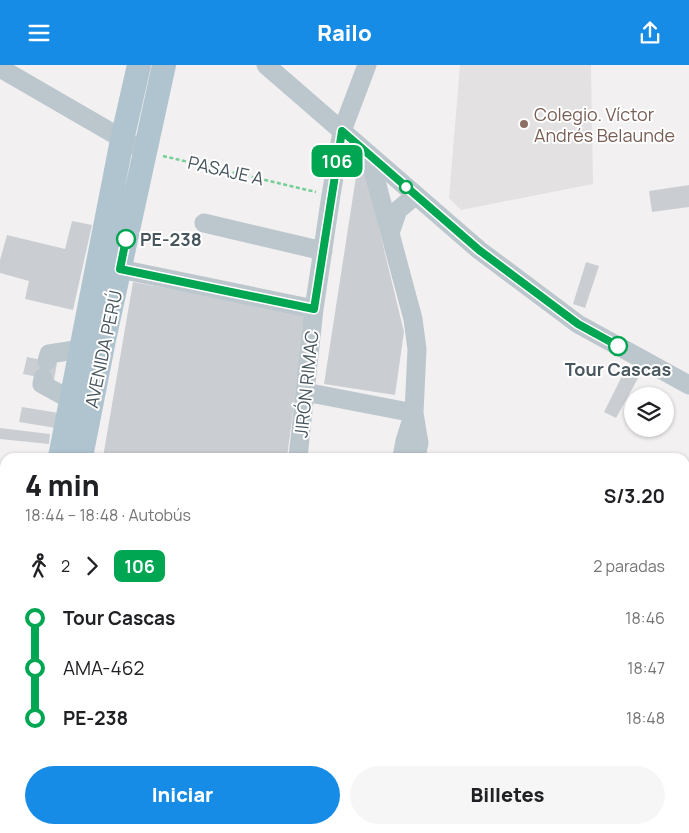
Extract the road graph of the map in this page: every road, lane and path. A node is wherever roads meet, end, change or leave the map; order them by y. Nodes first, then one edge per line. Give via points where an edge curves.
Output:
1 (139, 65) edge
2 (164, 65) edge
3 (266, 65) edge
4 (367, 65) edge
5 (0, 69) edge
6 (342, 131) junction
7 (122, 140) junction
8 (145, 151) junction
9 (369, 155) junction
10 (331, 195) junction
11 (416, 195) junction
12 (204, 223) dead end
13 (390, 233) junction
14 (316, 249) junction
15 (120, 269) junction
16 (314, 309) junction
17 (90, 342) junction
18 (689, 385) edge
19 (305, 392) junction
20 (81, 403) junction
21 (414, 413) junction
22 (62, 453) edge
23 (80, 453) edge
24 (298, 453) edge
25 (403, 453) edge
26 (417, 453) edge

1 - 7 main road, AVENIDA PERÚ
2 - 8 main road, AVENIDA PERÚ
3 - 6 street
4 - 6 street, JIRÓN RIMAC
5 - 7 street
6 - 9 street
6 - 10 street, JIRÓN RIMAC
7 - 8 street
7 - 17 main road, AVENIDA PERÚ
8 - 10 path, PASAJE A
8 - 15 main road, AVENIDA PERÚ
9 - 11 street
9 - 13 street
10 - 14 street, JIRÓN RIMAC
11 - 13 street via 398,210
11 - 18 street via 479,250 578,324
12 - 14 street
13 - 21 street via 418,349
14 - 16 street, JIRÓN RIMAC
15 - 16 street
15 - 17 main road, AVENIDA PERÚ
16 - 19 street, JIRÓN RIMAC
17 - 20 main road, AVENIDA PERÚ
17 - 20 street via 49,354 42,384
19 - 21 street
19 - 24 street, JIRÓN RIMAC
20 - 22 main road, AVENIDA PERÚ
20 - 23 main road, AVENIDA PERÚ
21 - 25 street
21 - 26 street via 419,443

